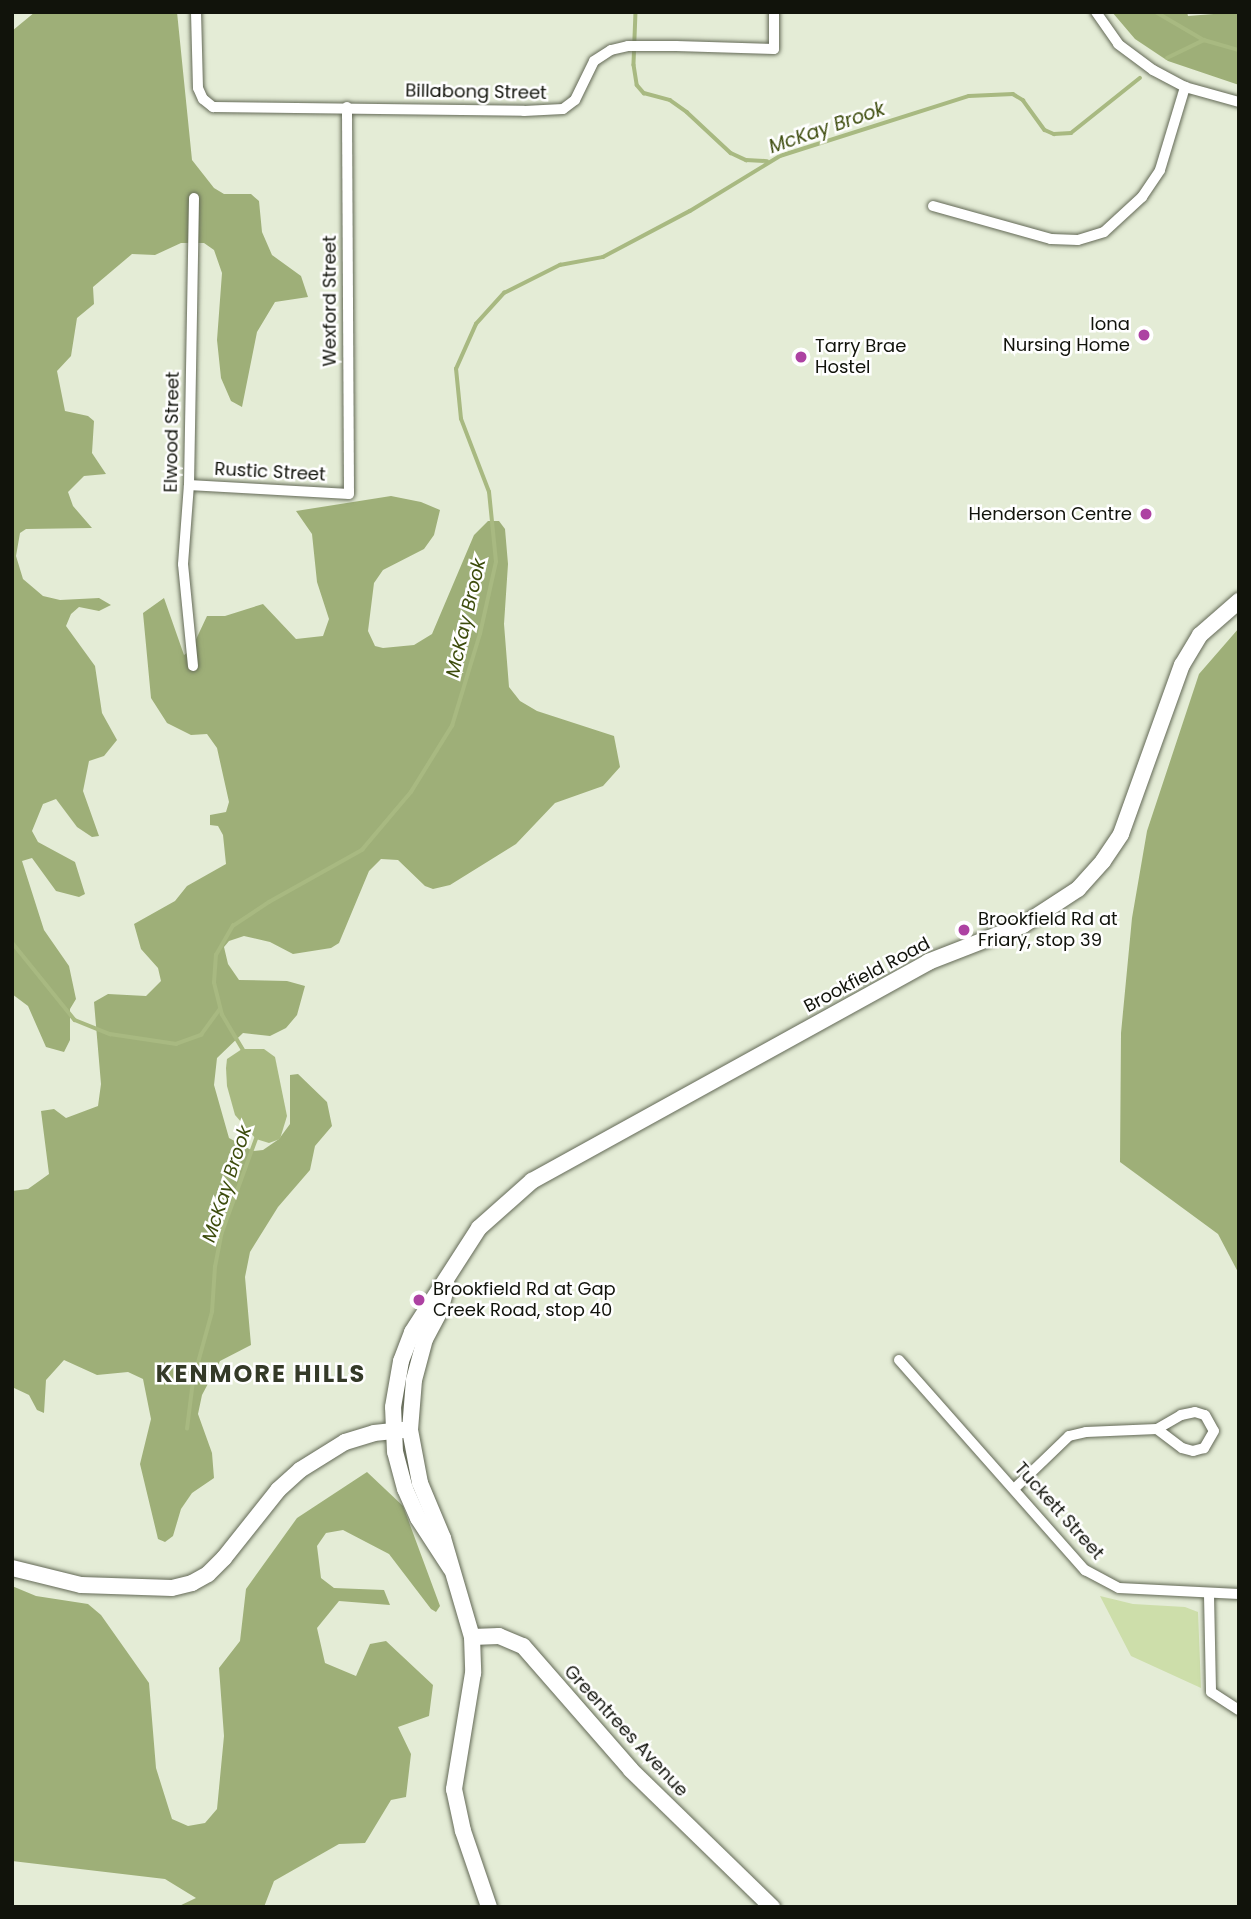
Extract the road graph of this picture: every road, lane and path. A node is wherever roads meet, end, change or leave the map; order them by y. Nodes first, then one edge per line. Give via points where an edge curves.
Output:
1 (196, 12) edge
2 (774, 12) edge
3 (1096, 12) edge
4 (1185, 87) junction
5 (1239, 102) edge
6 (346, 107) junction
7 (194, 198) dead end
8 (933, 206) dead end
9 (189, 485) junction
10 (349, 494) joint
11 (1239, 601) edge
12 (193, 666) dead end
13 (899, 1360) dead end
14 (1157, 1429) junction
15 (402, 1430) junction
16 (1015, 1488) junction
17 (12, 1569) edge
18 (1239, 1594) edge
19 (1209, 1595) junction
20 (472, 1637) junction
21 (1239, 1710) edge
22 (489, 1907) edge
23 (772, 1907) edge

1 - 6 street, Billabong Street via 198,88 214,107
2 - 6 street, Billabong Street via 774,49 664,46 611,50 594,61 575,100 563,109
3 - 4 street via 1118,44 1153,71
4 - 5 street
4 - 8 street via 1160,170 1142,197 1104,232 1077,240 1051,239
6 - 10 street, Wexford Street
7 - 9 street, Elwood Street
9 - 10 street, Rustic Street
9 - 12 street, Elwood Street via 183,564
11 - 15 main road, Brookfield Road via 1200,635 1182,665 1121,834 1078,889 1023,925 918,968 532,1181 479,1228 412,1332 394,1394
13 - 16 street, Tuckett Street
14 - 14 street via 1182,1448 1194,1451 1204,1448 1214,1432 1205,1415 1195,1412
14 - 16 street via 1069,1436
15 - 17 main road via 345,1442 300,1470 278,1490 224,1558 192,1583 172,1588 81,1585
15 - 20 main road, Brookfield Road via 399,1469 405,1489 451,1569
16 - 19 street, Tuckett Street via 1085,1570 1119,1588
18 - 19 street, Tuckett Street
19 - 21 street via 1211,1692
20 - 22 main road, Brookfield Road via 473,1673 454,1789
20 - 23 main road, Greentrees Avenue via 499,1636 523,1646 631,1770

